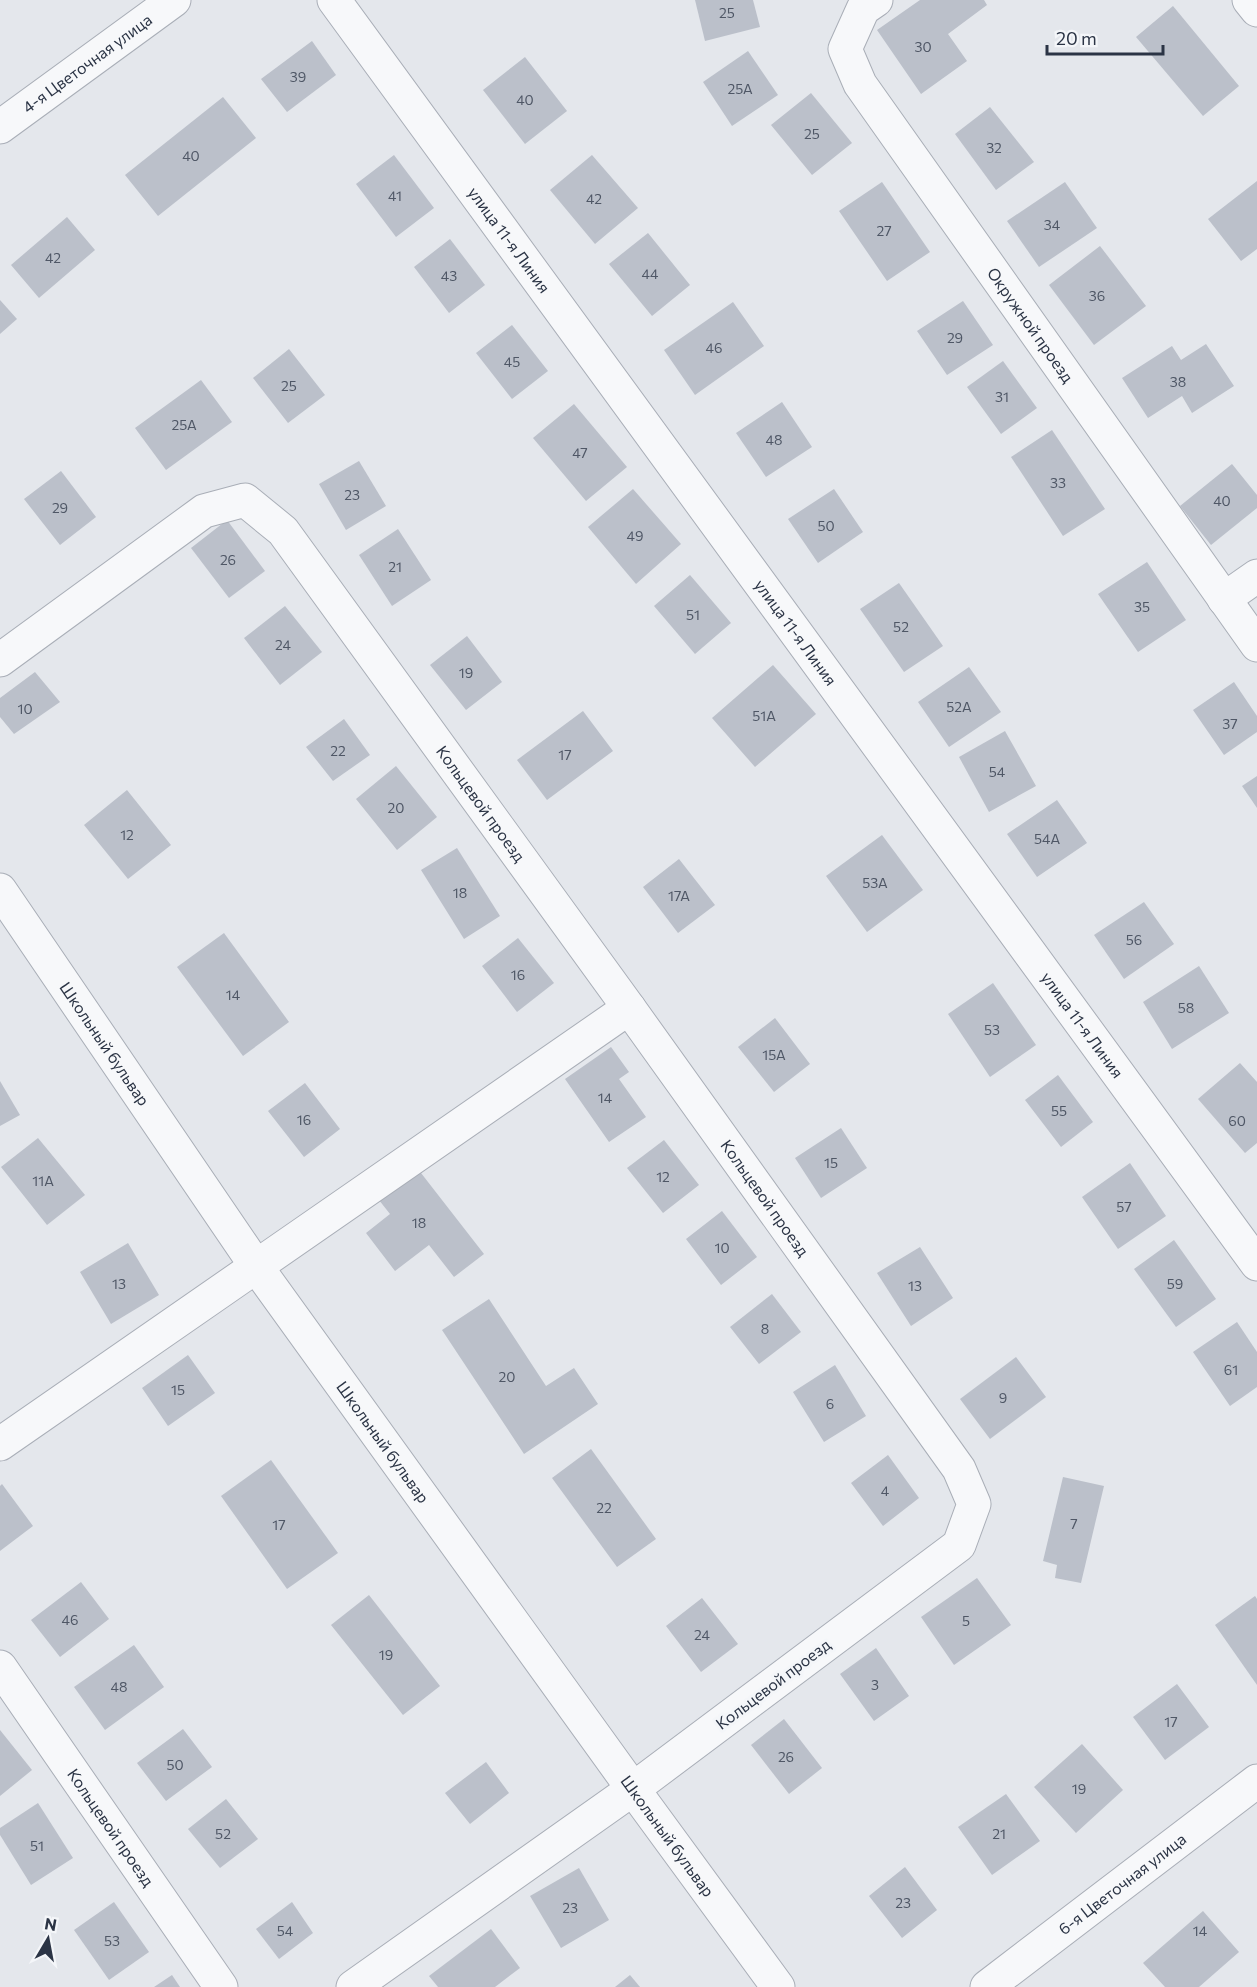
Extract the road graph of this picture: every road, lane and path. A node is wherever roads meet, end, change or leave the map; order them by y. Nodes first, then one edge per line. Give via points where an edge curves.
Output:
1 (174, 0) edge
2 (334, 0) edge
3 (876, 0) edge
4 (1249, 0) edge
5 (1257, 10) edge
6 (0, 127) edge
7 (1257, 576) edge
8 (1224, 599) junction
9 (1257, 645) edge
10 (0, 660) edge
11 (0, 890) edge
12 (629, 1008) junction
13 (1257, 1264) edge
14 (256, 1266) junction
15 (0, 1444) edge
16 (0, 1667) edge
17 (1257, 1781) edge
18 (633, 1789) junction
19 (221, 1987) edge
20 (352, 1987) edge
21 (778, 1987) edge
22 (987, 1987) edge

1 - 6 street, 4-я Цветочная улица
2 - 13 street, улица 11-я Линия
3 - 8 street, Окружной проезд via 863,9 845,49 860,84
4 - 5 street
7 - 8 street
8 - 9 street, Окружной проезд
10 - 12 street, Кольцевой проезд via 204,511 245,500 283,531
11 - 14 street, Школьный бульвар
12 - 14 street
12 - 18 street, Кольцевой проезд via 959,1469 974,1504 958,1545
14 - 15 street
14 - 18 street, Школьный бульвар
16 - 19 street, Кольцевой проезд
17 - 22 street, 6-я Цветочная улица
18 - 20 street, Кольцевой проезд
18 - 21 street, Школьный бульвар

